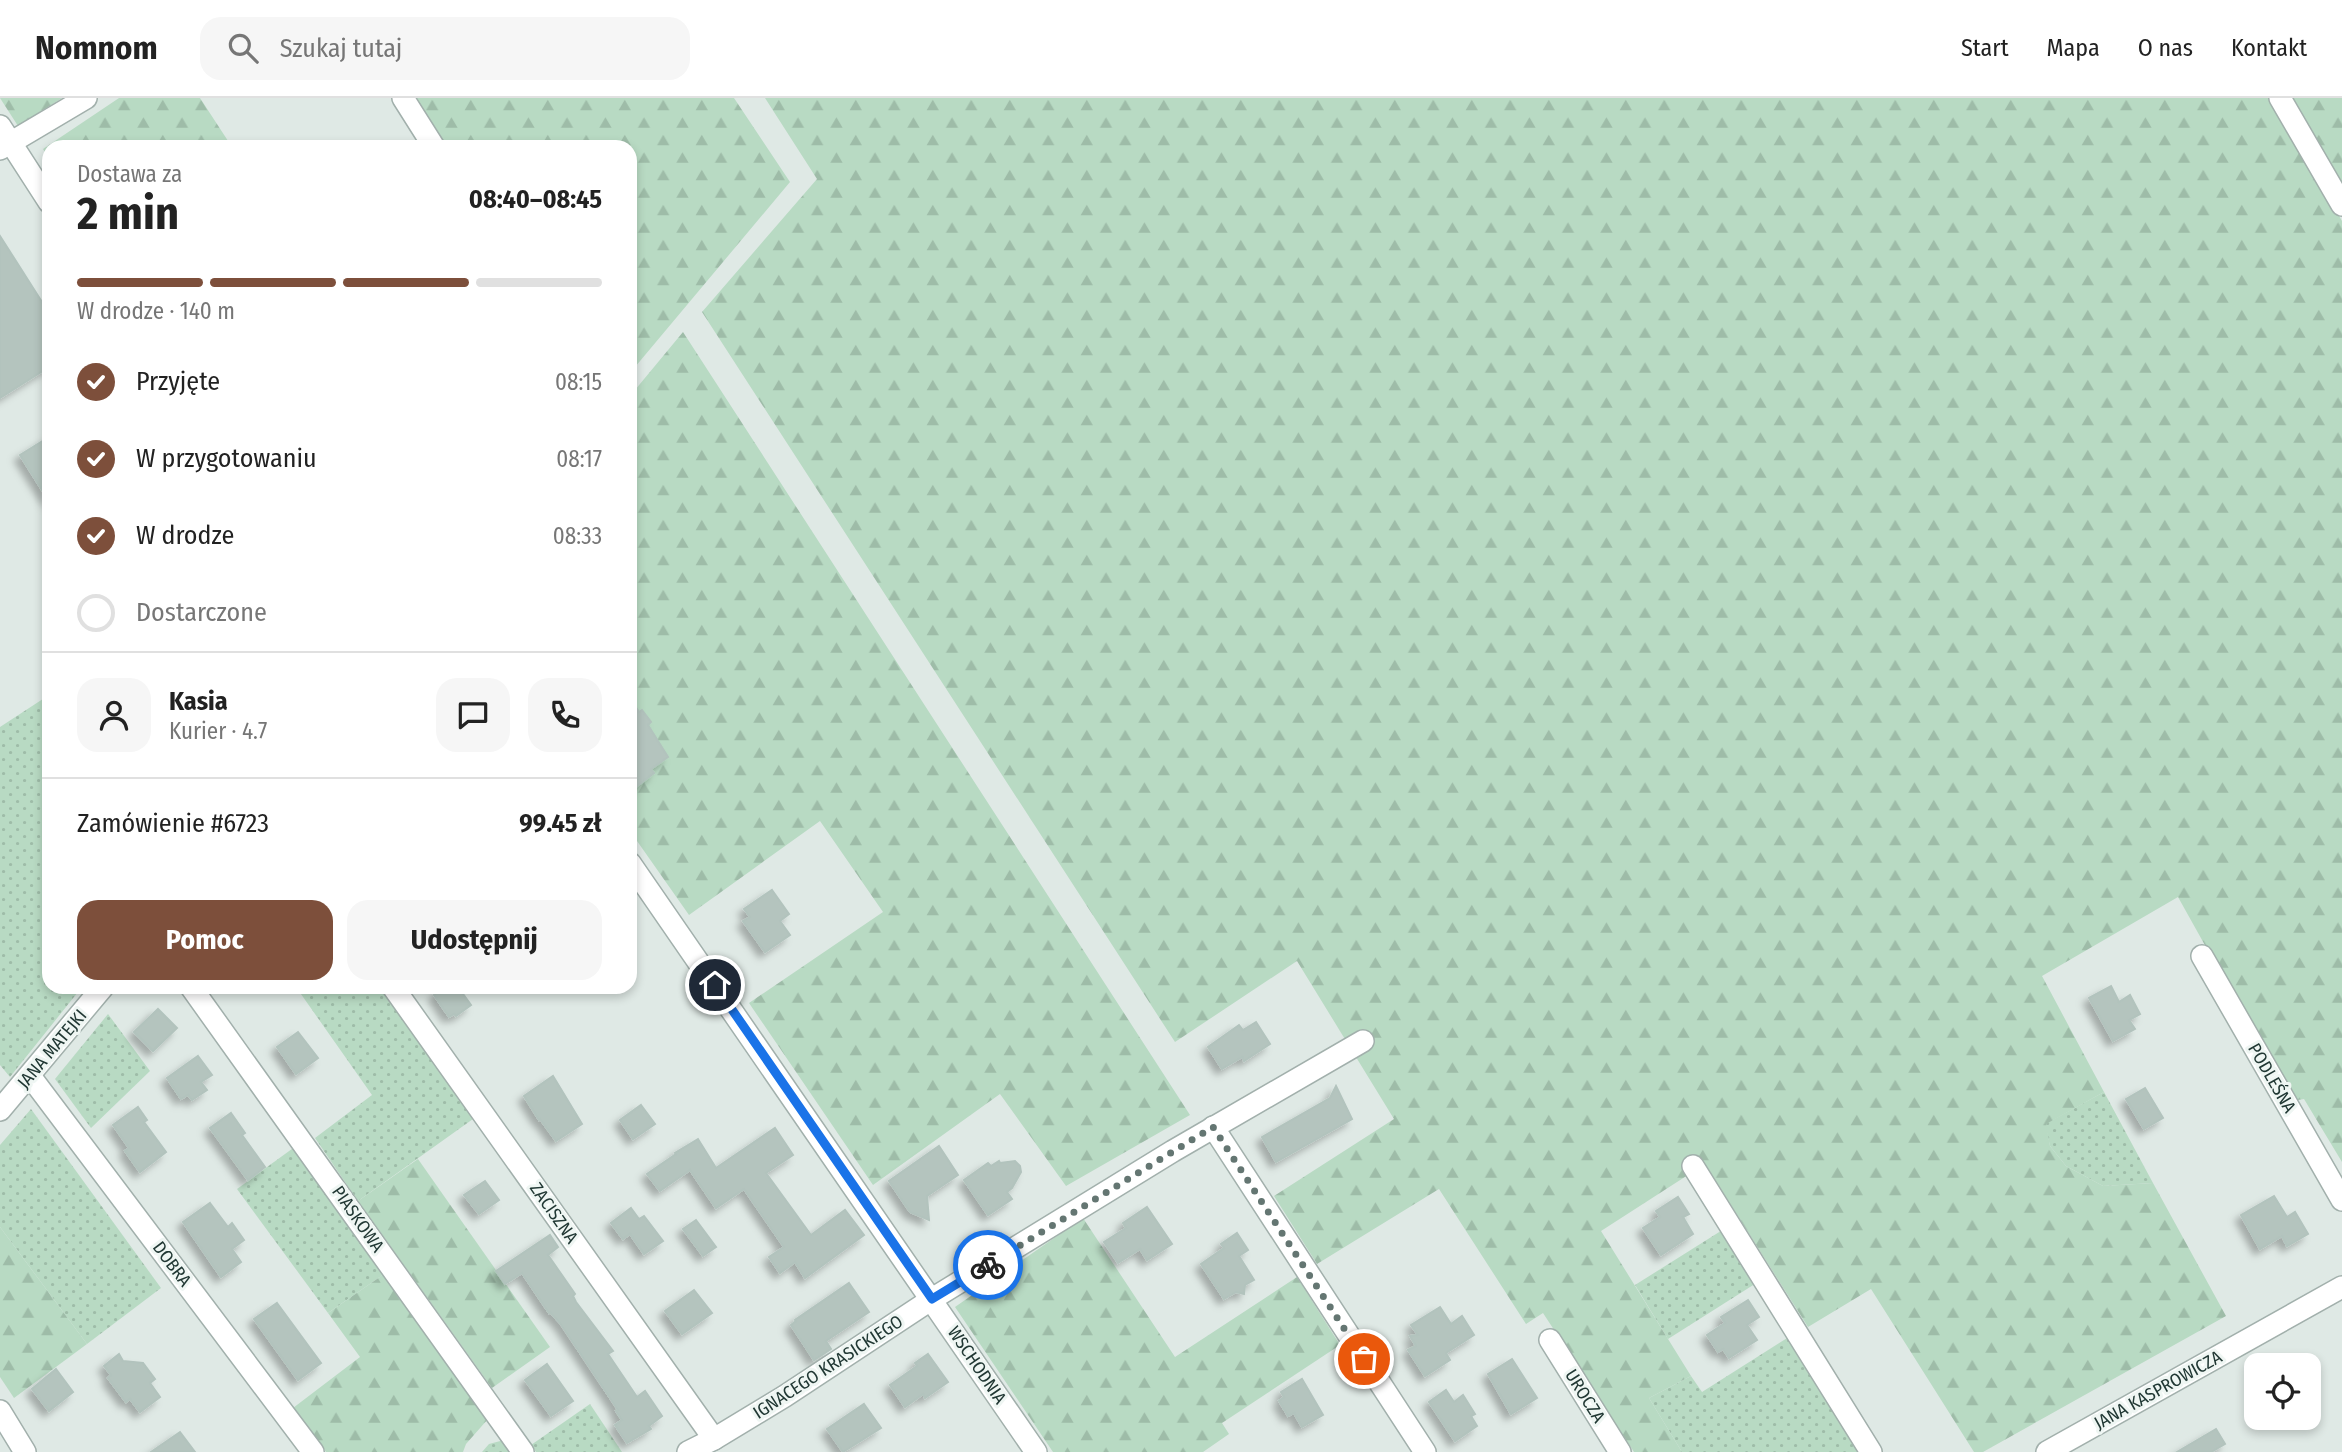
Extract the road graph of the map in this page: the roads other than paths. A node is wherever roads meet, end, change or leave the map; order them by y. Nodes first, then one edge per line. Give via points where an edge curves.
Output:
1 (86, 98) edge
2 (403, 98) edge
3 (2280, 98) edge
4 (4, 139) edge
5 (430, 140) edge
6 (42, 192) edge
7 (2342, 205) edge
8 (637, 873) edge
9 (2202, 956) dead end
10 (97, 994) edge
11 (196, 994) edge
12 (398, 994) edge
13 (1363, 1041) dead end
14 (30, 1076) junction
15 (0, 1110) edge
16 (1213, 1127) junction
17 (1693, 1166) dead end
18 (2342, 1200) edge
19 (2342, 1287) edge
20 (932, 1299) junction
21 (1550, 1339) dead end
22 (0, 1411) edge
23 (714, 1439) junction
24 (25, 1452) edge
25 (313, 1452) edge
26 (523, 1452) edge
27 (688, 1452) edge
28 (1037, 1452) edge
29 (1425, 1452) edge
30 (1620, 1452) edge
31 (1871, 1452) edge
32 (2047, 1452) edge

1 - 4 street
2 - 5 street
3 - 7 street
4 - 6 street
8 - 20 street, WSCHODNIA
9 - 18 street, PODLEŚNA
10 - 14 street, JANA MATEJKI
11 - 26 street, PIASKOWA
12 - 23 street, ZACISZNA
13 - 16 street, IGNACEGO KRASICKIEGO
14 - 15 street, JANA MATEJKI
14 - 25 street, DOBRA
16 - 20 street, IGNACEGO KRASICKIEGO
16 - 29 street
17 - 31 street
19 - 32 street, JANA KASPROWICZA
20 - 23 street, IGNACEGO KRASICKIEGO
20 - 28 street, WSCHODNIA
21 - 30 street, UROCZA
22 - 24 street
23 - 27 street, IGNACEGO KRASICKIEGO

